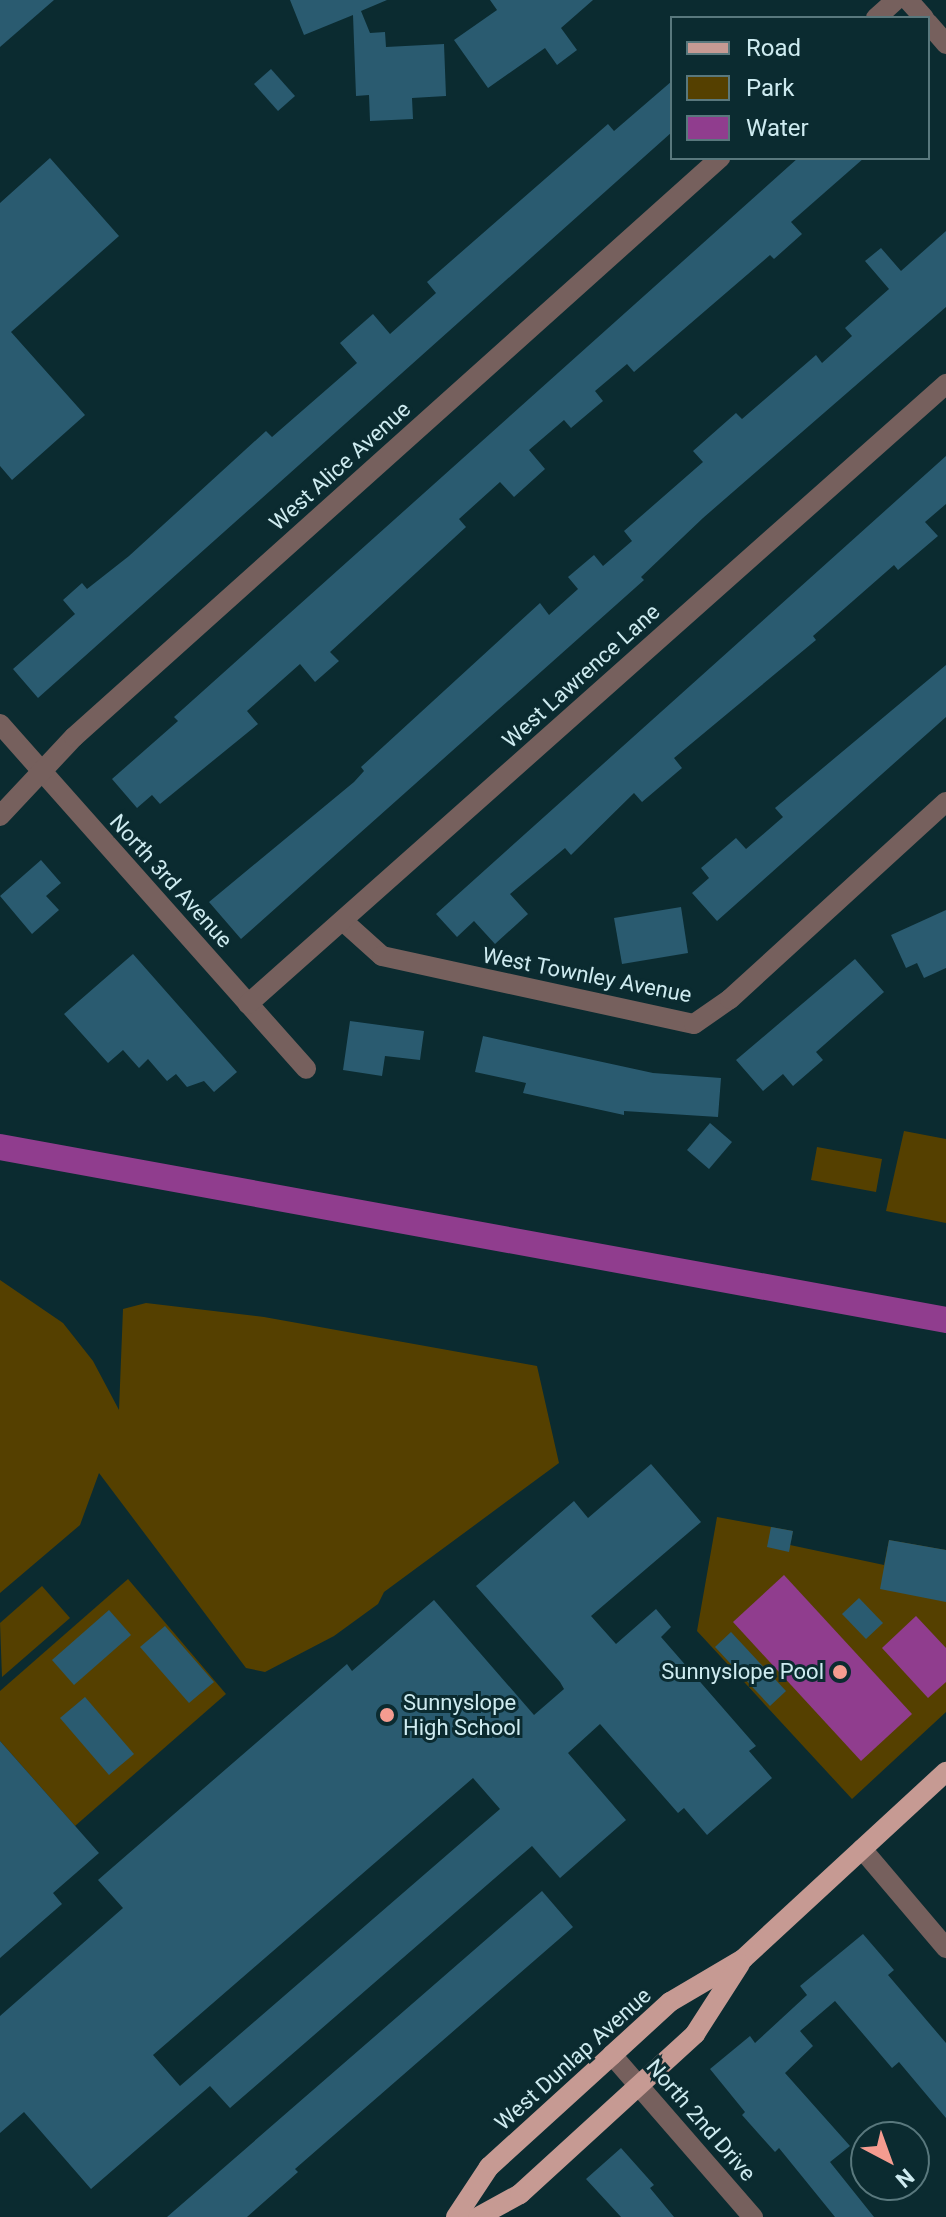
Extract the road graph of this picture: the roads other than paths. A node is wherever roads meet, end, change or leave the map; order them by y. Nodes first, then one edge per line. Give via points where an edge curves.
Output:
1 (896, 0) edge
2 (908, 0) edge
3 (878, 16) edge
4 (922, 16) edge
5 (930, 25) edge
6 (946, 44) edge
7 (718, 160) edge
8 (946, 384) edge
9 (0, 724) edge
10 (42, 772) junction
11 (946, 802) edge
12 (0, 816) edge
13 (343, 921) junction
14 (248, 1004) junction
15 (306, 1069) dead end
16 (946, 1772) edge
17 (862, 1849) junction
18 (946, 1948) edge
19 (743, 1959) junction
20 (612, 2055) junction
21 (639, 2085) junction
22 (456, 2217) edge
23 (478, 2217) edge
24 (753, 2217) edge

1 - 3 street
2 - 4 street
5 - 6 street
7 - 10 street, West Alice Avenue via 74,737
8 - 13 street, West Lawrence Lane
9 - 10 street, North 3rd Avenue
10 - 12 street, West Alice Avenue
10 - 14 street, North 3rd Avenue
11 - 13 street, West Townley Avenue via 730,999 694,1024 382,956
13 - 14 street, West Lawrence Lane
14 - 15 street, North 3rd Avenue
16 - 17 main road, West Dunlap Avenue
17 - 18 street
17 - 19 main road, West Dunlap Avenue
19 - 20 main road, West Dunlap Avenue via 670,2002
19 - 21 main road, West Dunlap Avenue via 695,2034
20 - 21 street, North 2nd Drive
20 - 22 main road, West Dunlap Avenue via 489,2167
21 - 23 main road, West Dunlap Avenue via 520,2194
21 - 24 street, North 2nd Drive

